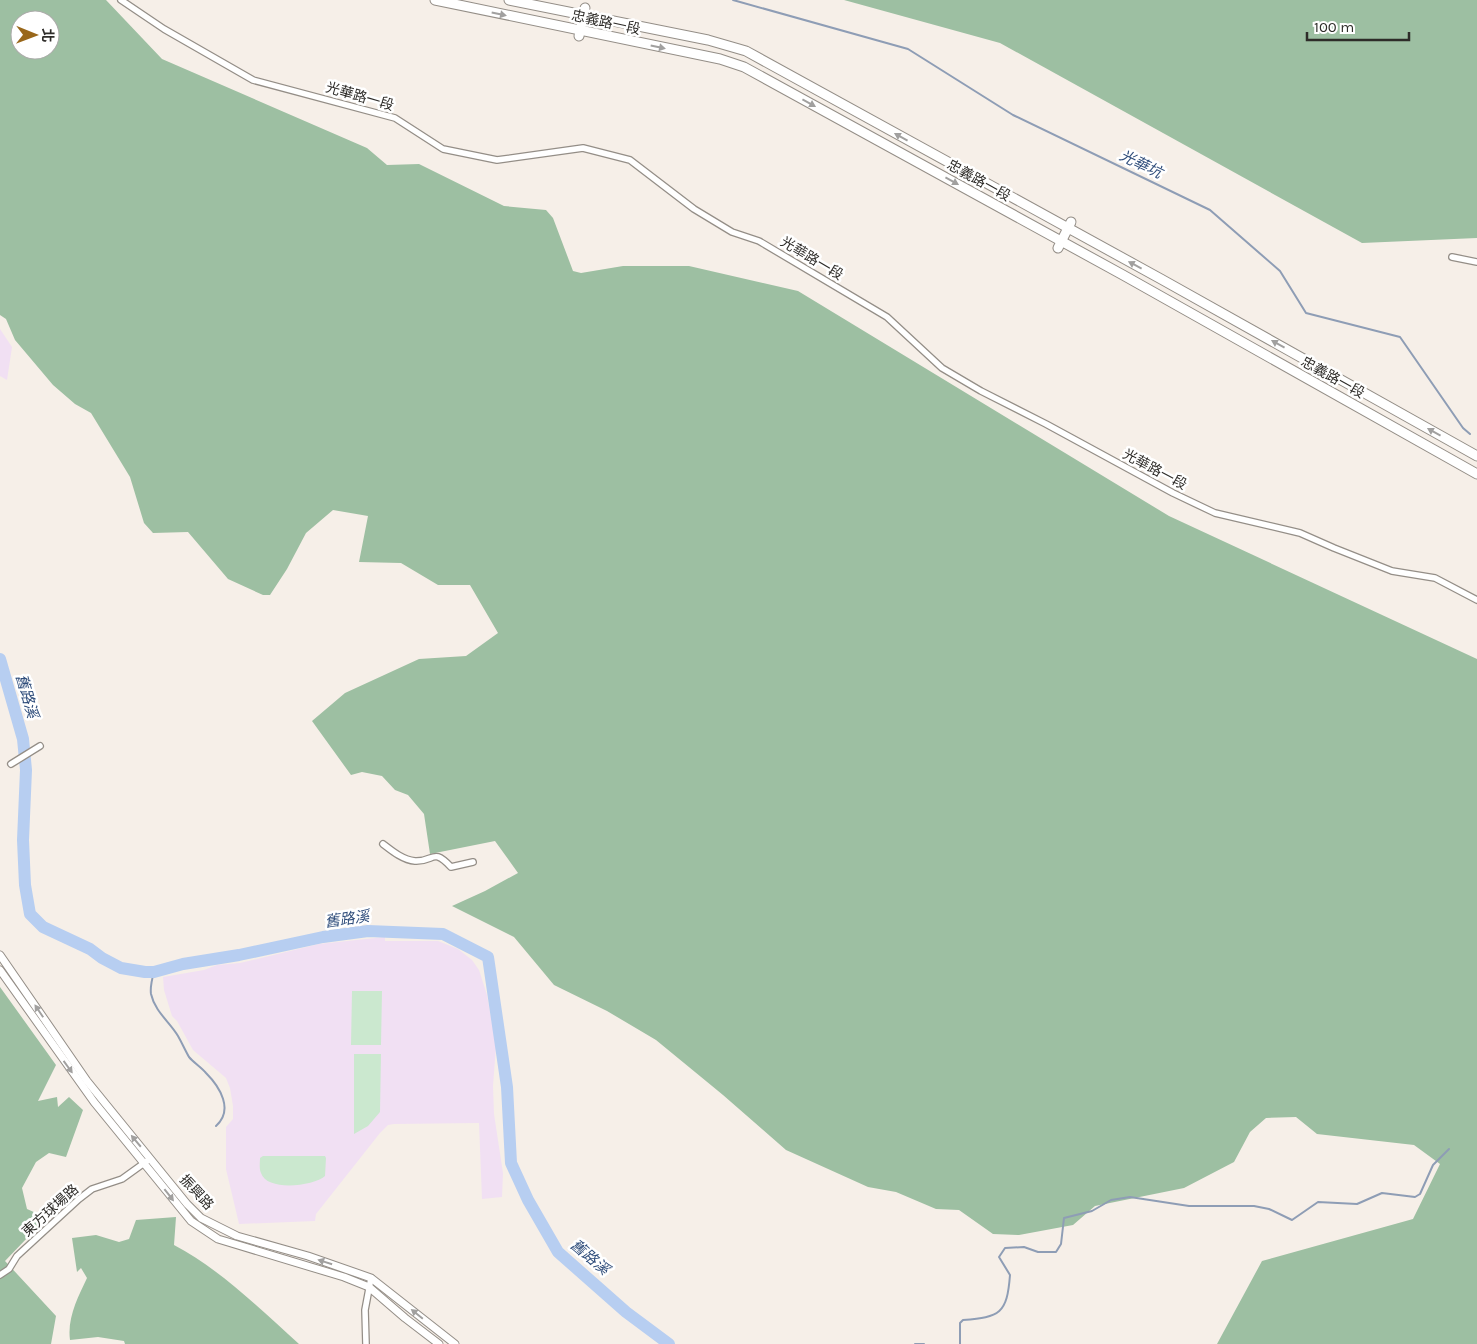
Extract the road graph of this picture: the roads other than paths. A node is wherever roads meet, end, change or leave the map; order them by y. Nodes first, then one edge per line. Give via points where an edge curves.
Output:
1 (121, 0) edge
2 (434, 0) edge
3 (509, 0) edge
4 (584, 11) junction
5 (580, 33) junction
6 (1070, 226) junction
7 (1060, 244) junction
8 (1452, 257) dead end
9 (1477, 262) edge
10 (1299, 352) junction
11 (1288, 372) junction
12 (1477, 456) edge
13 (1477, 474) edge
14 (1477, 600) edge
15 (40, 746) dead end
16 (11, 764) dead end
17 (383, 844) dead end
18 (473, 862) dead end
19 (0, 955) edge
20 (0, 970) edge
21 (151, 1159) junction
22 (144, 1163) junction
23 (0, 1275) edge
24 (371, 1278) junction
25 (369, 1288) junction
26 (366, 1344) edge
27 (439, 1344) edge
28 (455, 1344) edge

1 - 14 street, 光華路一段 via 164,29 253,80 395,118 443,149 497,160 583,148 630,160 732,232 758,241 888,317 942,368 1173,494 1215,513 1300,533 1392,571 1435,578
2 -> 5 main road, 忠義路一段
3 - 4 main road, 忠義路一段
4 - 5 main road
6 -> 4 main road, 忠義路一段 via 746,51
5 -> 7 main road, 忠義路一段 via 720,59 744,67
6 - 7 main road
10 -> 6 main road, 忠義路一段
7 - 11 main road, 忠義路一段
8 - 9 street
10 - 11 main road
12 -> 10 main road, 忠義路一段
11 - 13 main road, 忠義路一段
15 - 16 street
17 - 18 street via 404,858 416,861 436,856 451,867
21 -> 19 street, 振興路 via 87,1081
20 -> 22 street, 振興路 via 94,1102
21 - 22 street, 東方球場路
24 -> 21 street, 振興路 via 237,1236 216,1226 188,1204
22 - 23 street, 東方球場路 via 79,1199
22 -> 25 street, 振興路 via 191,1221 218,1239 344,1277
24 - 25 street
28 -> 24 street, 振興路
25 - 26 street via 365,1310
25 - 27 street, 振興路

